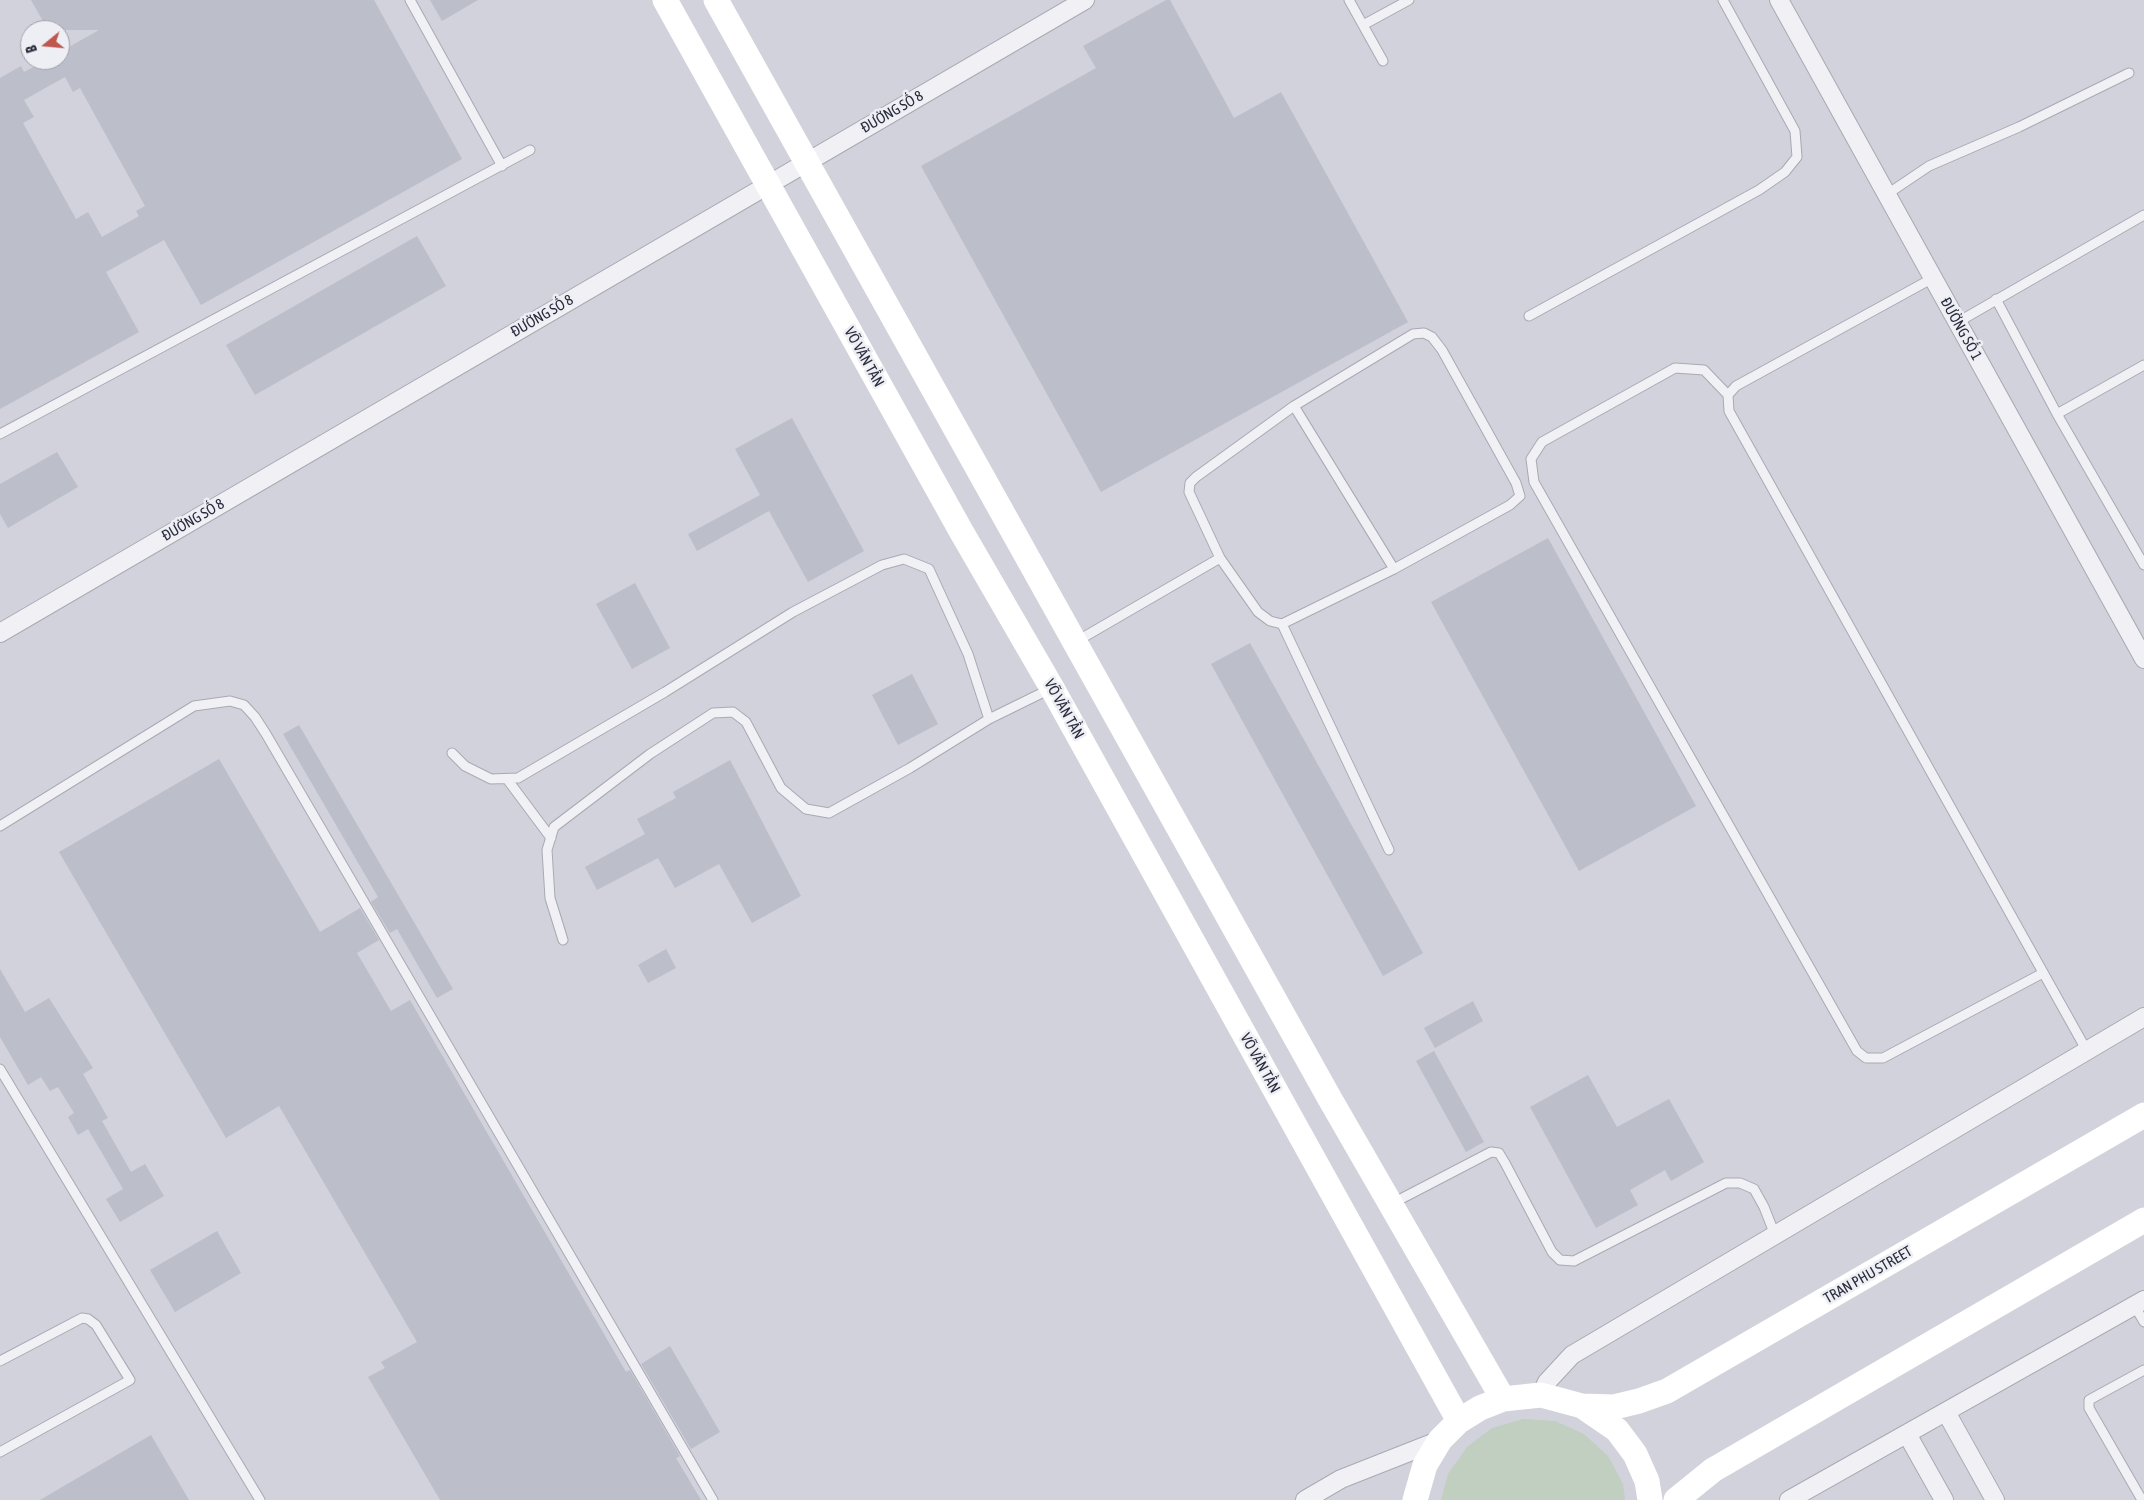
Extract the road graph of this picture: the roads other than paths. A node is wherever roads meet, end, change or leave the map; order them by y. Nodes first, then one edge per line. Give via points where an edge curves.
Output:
1 (410, 0) edge
2 (665, 0) edge
3 (716, 0) edge
4 (1085, 0) edge
5 (1349, 0) edge
6 (1409, 0) edge
7 (1723, 0) edge
8 (1778, 0) edge
9 (1363, 25) junction
10 (1383, 62) dead end
11 (2129, 73) dead end
12 (530, 150) dead end
13 (806, 162) junction
14 (502, 166) junction
15 (768, 185) junction
16 (1886, 195) junction
17 (2144, 215) edge
18 (1933, 278) junction
19 (1996, 298) junction
20 (1529, 316) dead end
21 (1958, 322) junction
22 (2144, 365) edge
23 (1728, 395) junction
24 (1294, 406) junction
25 (2057, 414) junction
26 (0, 434) edge
27 (1220, 558) junction
28 (2144, 565) edge
29 (1394, 568) junction
30 (1282, 624) junction
31 (0, 633) edge
32 (1074, 642) junction
33 (2144, 659) edge
34 (1052, 688) junction
35 (989, 719) junction
36 (452, 753) dead end
37 (508, 778) junction
38 (0, 826) edge
39 (551, 838) junction
40 (1389, 850) dead end
41 (563, 940) dead end
42 (2043, 973) junction
43 (2144, 1017) edge
44 (2088, 1050) junction
45 (0, 1069) edge
46 (2144, 1114) edge
47 (1390, 1204) junction
48 (2144, 1220) edge
49 (1775, 1235) junction
50 (2139, 1302) edge
51 (2144, 1322) edge
52 (0, 1361) edge
53 (2144, 1370) edge
54 (1541, 1395) junction
55 (1503, 1399) junction
56 (1582, 1406) junction
57 (1946, 1412) junction
58 (1459, 1421) junction
59 (1907, 1434) junction
60 (1440, 1440) junction
61 (0, 1452) edge
62 (260, 1500) edge
63 (713, 1500) edge
64 (1304, 1500) edge
65 (1416, 1500) edge
66 (1650, 1500) edge
67 (1676, 1500) edge
68 (1789, 1500) edge
69 (1944, 1500) edge
70 (1995, 1500) edge
71 (2142, 1500) edge

1 - 14 lane
2 - 15 street, VÕ VĂN TẦN
3 - 13 street
4 - 13 street, ĐƯỜNG SỐ 8
5 - 9 lane
6 - 9 lane
7 - 20 lane via 1795,130 1797,157 1785,172 1759,190
8 - 16 street, ĐƯỜNG SỐ 1
9 - 10 lane
11 - 16 lane via 2019,127 1929,166
12 - 14 lane
13 - 15 street, ĐƯỜNG SỐ 8
13 - 32 street
14 - 26 lane
15 - 31 street, ĐƯỜNG SỐ 8
15 - 34 street, VÕ VĂN TẦN
16 - 18 street, ĐƯỜNG SỐ 1
17 - 19 lane
18 - 21 street, ĐƯỜNG SỐ 1
18 - 23 lane via 1736,386
19 - 21 lane
19 - 25 lane
21 - 33 street, ĐƯỜNG SỐ 1
22 - 25 lane
23 - 42 lane via 1729,411
23 - 42 lane via 1704,370 1675,368 1542,442 1531,459 1534,482 1858,1051 1866,1058 1883,1058
24 - 27 lane via 1190,483 1189,492
24 - 29 lane
24 - 29 lane via 1413,334 1424,333 1432,337 1442,350 1516,483 1520,496 1510,505
25 - 28 lane
27 - 30 lane via 1258,612 1270,621
27 - 32 lane
29 - 30 lane
30 - 40 lane
32 - 47 street
34 - 35 lane
34 - 58 street, VÕ VĂN TẦN
35 - 37 lane via 968,654 929,569 904,560 882,565 793,612 666,692 518,778
35 - 39 lane via 829,813 806,809 781,788 746,722 733,712 713,713 650,754 554,827
36 - 37 lane via 465,766 491,779
37 - 39 lane
38 - 63 lane via 194,706 230,701 244,706 255,717
39 - 41 lane via 548,850 550,898
42 - 44 lane
43 - 44 street
44 - 49 street
45 - 62 lane
46 - 56 street, TRAN PHU STREET via 1667,1391 1614,1407
47 - 49 lane via 1491,1152 1499,1154 1505,1163 1552,1252 1560,1260 1574,1261 1726,1183 1740,1183 1754,1189
47 - 55 street
48 - 67 street via 1713,1470
49 - 54 street via 1572,1355 1546,1382
50 - 51 lane
50 - 57 street
52 - 61 lane via 82,1318 96,1325 130,1380
53 - 71 lane via 2088,1400
54 - 55 street
54 - 56 street
55 - 58 street
56 - 66 street via 1617,1430 1635,1454
57 - 59 street
57 - 70 street
58 - 60 street
59 - 68 street
59 - 69 street
60 - 64 street via 1341,1479
60 - 65 street via 1424,1465

